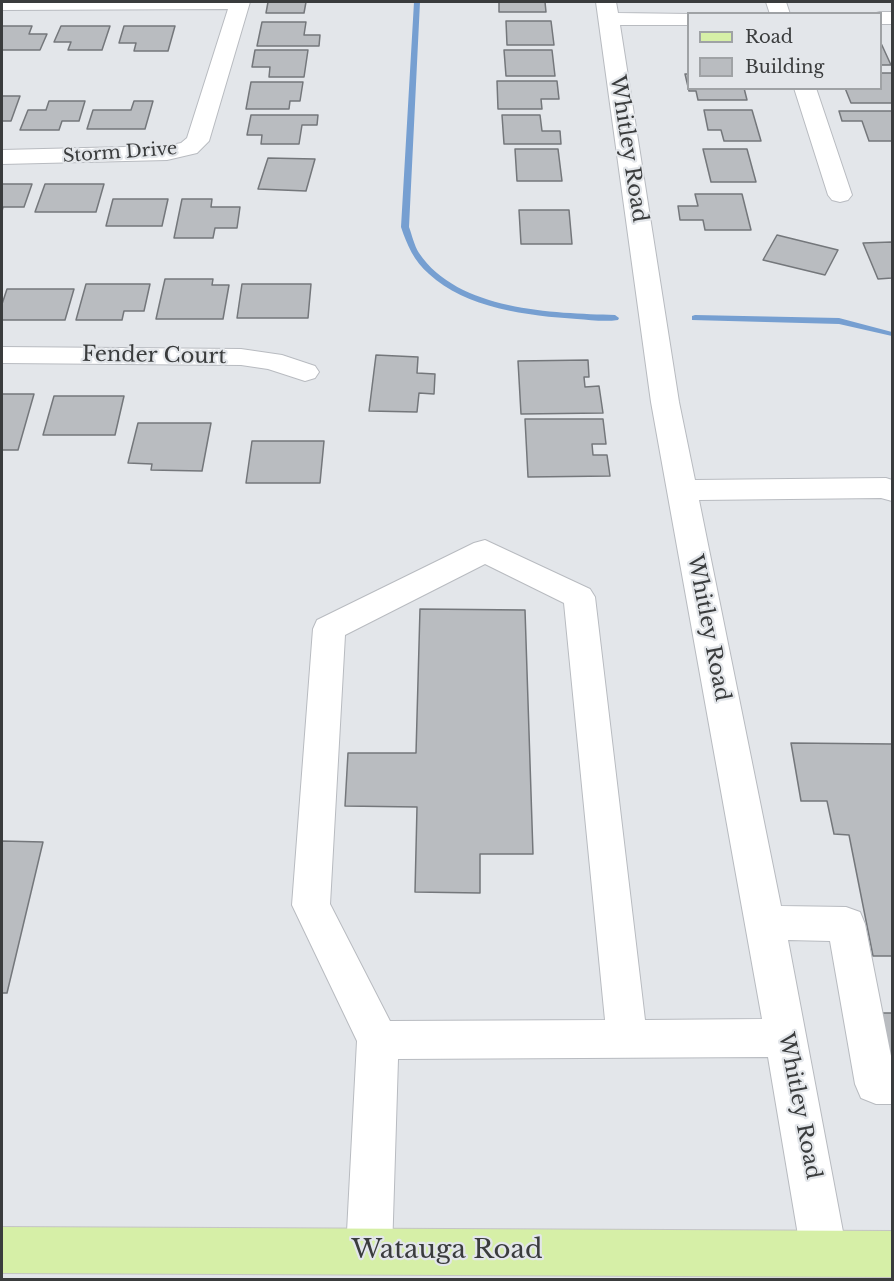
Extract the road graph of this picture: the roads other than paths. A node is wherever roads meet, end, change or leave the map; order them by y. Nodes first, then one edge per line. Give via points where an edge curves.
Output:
1 (239, 2) edge
2 (2, 4) edge
3 (607, 10) edge
4 (687, 19) edge
5 (806, 90) edge
6 (2, 157) edge
7 (840, 195) dead end
8 (2, 355) edge
9 (306, 372) dead end
10 (682, 490) junction
11 (892, 491) edge
12 (765, 923) junction
13 (786, 1038) junction
14 (627, 1039) junction
15 (378, 1040) junction
16 (892, 1084) edge
17 (2, 1250) edge
18 (369, 1251) junction
19 (824, 1253) junction
20 (892, 1254) edge

1 - 2 street
1 - 6 street, Storm Drive via 198,141 189,148 167,153
3 - 4 street
3 - 10 street, Whitley Road via 665,402
5 - 7 street
8 - 9 street, Fender Court via 241,357 272,361
10 - 11 street
10 - 12 street, Whitley Road
12 - 13 street, Whitley Road
12 - 16 street via 846,924 876,1084
13 - 14 street
13 - 19 street, Whitley Road
14 - 15 street
14 - 15 street via 579,597 485,551 329,629 311,905
15 - 18 street
17 - 18 main road, Watauga Road
18 - 19 main road, Watauga Road
19 - 20 main road, Watauga Road

